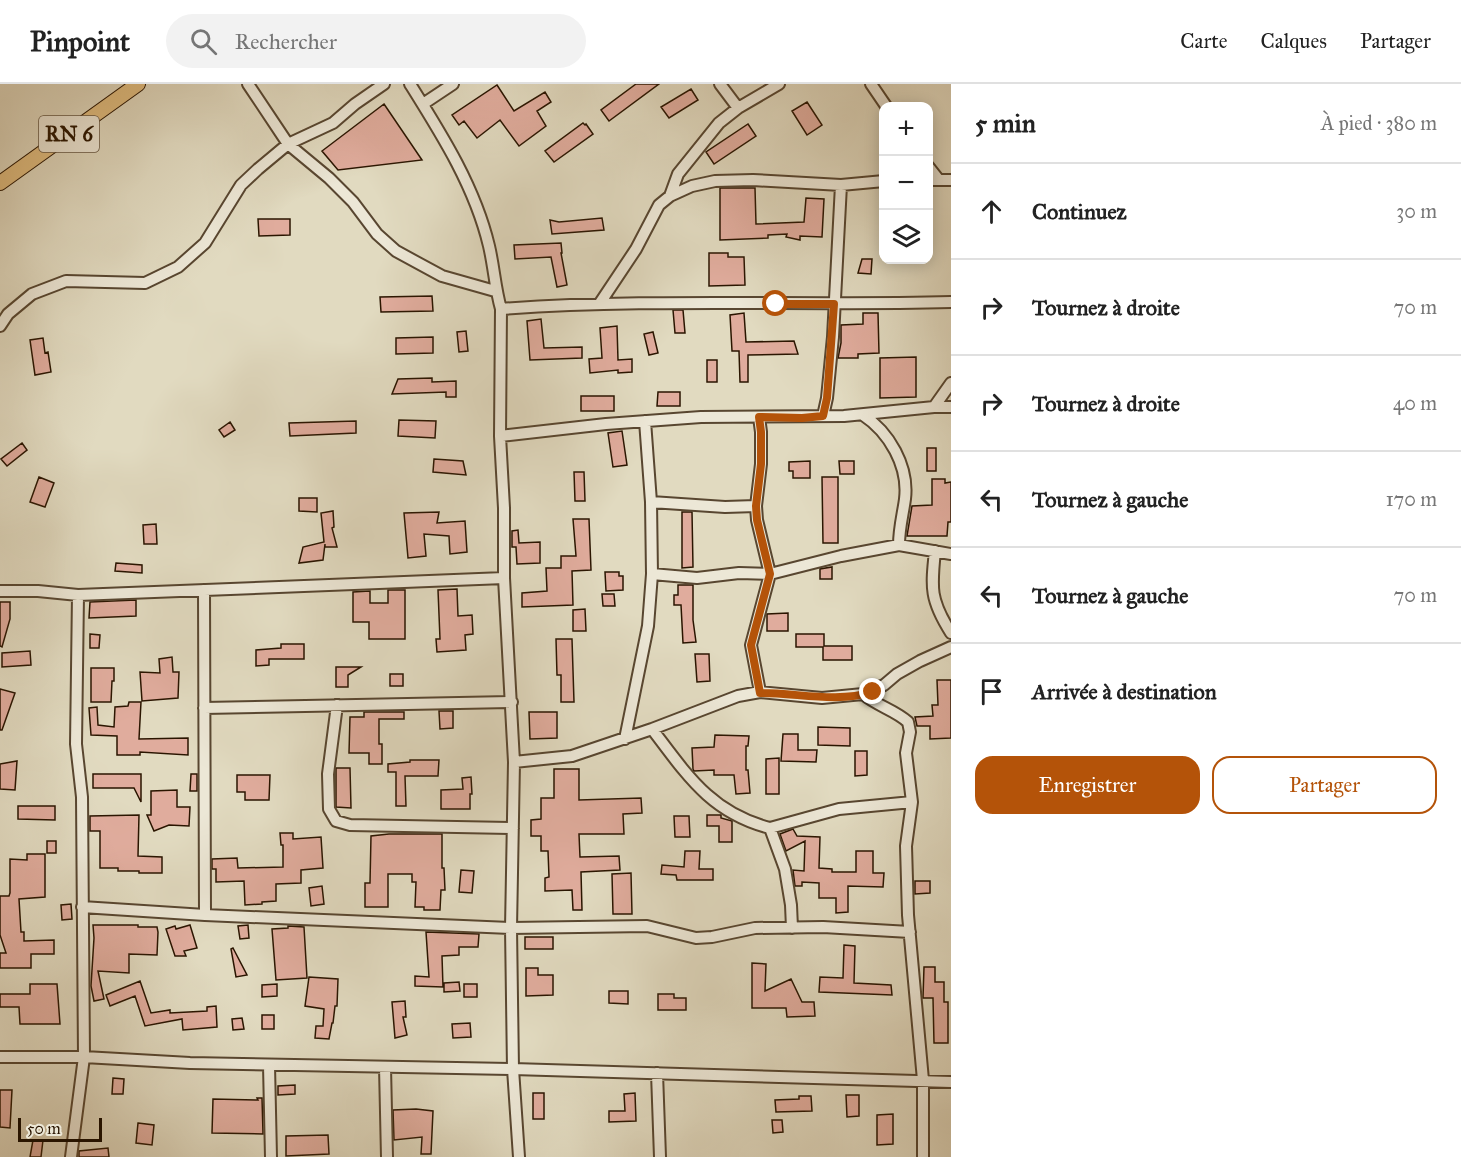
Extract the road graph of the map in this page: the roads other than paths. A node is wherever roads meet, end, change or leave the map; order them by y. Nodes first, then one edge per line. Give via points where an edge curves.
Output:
1 (138, 84) edge
2 (248, 84) edge
3 (384, 84) edge
4 (410, 84) edge
5 (453, 84) edge
6 (720, 84) edge
7 (779, 84) edge
8 (871, 84) edge
9 (883, 102) edge
10 (423, 104) junction
11 (738, 108) junction
12 (288, 144) junction
13 (934, 180) edge
14 (951, 180) edge
15 (879, 181) edge
16 (0, 183) edge
17 (841, 185) junction
18 (670, 196) junction
19 (495, 291) junction
20 (951, 302) edge
21 (600, 303) junction
22 (834, 304) junction
23 (501, 309) junction
24 (0, 326) edge
25 (951, 383) edge
26 (934, 407) junction
27 (951, 407) edge
28 (863, 415) junction
29 (823, 416) junction
30 (759, 417) junction
31 (645, 421) junction
32 (500, 436) junction
33 (651, 502) junction
34 (756, 506) junction
35 (899, 545) junction
36 (935, 550) junction
37 (951, 554) edge
38 (652, 574) junction
39 (770, 574) junction
40 (504, 578) junction
41 (204, 590) junction
42 (0, 591) edge
43 (78, 595) junction
44 (951, 633) edge
45 (951, 647) edge
46 (760, 693) junction
47 (863, 694) junction
48 (512, 702) junction
49 (337, 705) junction
50 (204, 708) junction
51 (652, 729) junction
52 (625, 739) junction
53 (514, 762) junction
54 (912, 802) junction
55 (513, 828) junction
56 (770, 828) junction
57 (82, 907) junction
58 (205, 915) junction
59 (792, 927) junction
60 (511, 928) junction
61 (910, 932) junction
62 (0, 1057) edge
63 (84, 1057) junction
64 (269, 1065) junction
65 (385, 1067) junction
66 (513, 1069) junction
67 (657, 1073) junction
68 (923, 1080) junction
69 (951, 1082) edge
70 (71, 1157) edge
71 (271, 1157) edge
72 (387, 1157) edge
73 (519, 1157) edge
74 (660, 1157) edge
75 (923, 1157) edge

1 - 16 main road, RN 6
2 - 12 street
3 - 12 street via 333,123
4 - 10 street
5 - 10 street
6 - 11 street
7 - 11 street
8 - 9 street
10 - 19 street via 478,208
11 - 18 street via 719,123 687,161
12 - 19 street via 329,178 396,251 442,276
12 - 24 street via 241,185 205,243 178,267 145,283 66,281 32,294
13 - 14 street
15 - 17 street
17 - 18 street via 715,181
17 - 22 street
18 - 21 street via 659,205
19 - 23 street
20 - 22 street
21 - 22 street
21 - 23 street
22 - 29 street
23 - 32 street
25 - 26 street
26 - 27 street
26 - 28 street
28 - 29 street
28 - 35 street via 888,437 904,477
29 - 30 street
30 - 31 street
30 - 34 street via 761,464
31 - 32 street
31 - 33 street
32 - 40 street
33 - 34 street
33 - 38 street
34 - 39 street
35 - 36 street
35 - 39 street
36 - 37 street
36 - 44 street via 931,586
38 - 39 street via 698,578
38 - 52 street via 648,626
39 - 46 street via 751,645
40 - 41 street
40 - 48 street
41 - 43 street
41 - 50 street
42 - 43 street
43 - 57 street via 76,735 82,797
45 - 47 street
46 - 47 street via 822,698
46 - 51 street via 722,701
47 - 54 street via 908,722 906,753
48 - 49 street
48 - 53 street
49 - 50 street
49 - 55 street via 328,774 329,809 336,821 350,825
50 - 58 street
51 - 52 street
51 - 56 street via 714,802
52 - 53 street via 572,756
53 - 55 street
54 - 56 street via 839,809
54 - 61 street via 906,846
55 - 60 street
56 - 59 street via 785,869
57 - 58 street
57 - 63 street
58 - 60 street
59 - 60 street via 755,928 696,938 647,926
59 - 61 street
60 - 66 street
61 - 68 street
62 - 63 street
63 - 64 street
63 - 70 street
64 - 65 street
64 - 71 street
65 - 66 street
65 - 72 street
66 - 67 street
66 - 73 street
67 - 68 street
67 - 74 street
68 - 69 street
68 - 75 street

